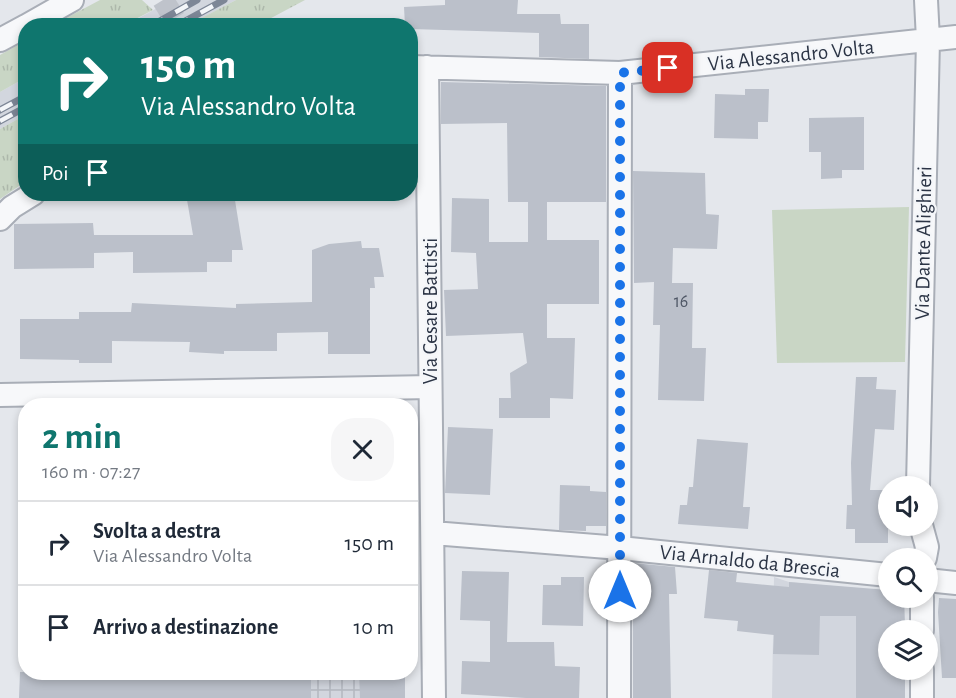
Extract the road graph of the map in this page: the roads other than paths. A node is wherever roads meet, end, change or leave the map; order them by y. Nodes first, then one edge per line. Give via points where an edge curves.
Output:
1 (72, 0) edge
2 (926, 0) edge
3 (40, 18) edge
4 (18, 30) edge
5 (956, 37) edge
6 (0, 40) edge
7 (928, 40) junction
8 (419, 67) edge
9 (620, 73) junction
10 (22, 201) edge
11 (0, 219) edge
12 (430, 387) junction
13 (0, 395) edge
14 (918, 476) edge
15 (433, 532) junction
16 (620, 548) junction
17 (878, 574) edge
18 (938, 581) edge
19 (956, 583) edge
20 (922, 680) edge
21 (434, 698) edge
22 (619, 698) edge
23 (922, 698) edge

1 - 3 street
2 - 7 street, Via Dante Alighieri
4 - 6 street
5 - 7 street, Via Alessandro Volta
7 - 9 street, Via Alessandro Volta
7 - 14 street, Via Dante Alighieri
8 - 9 street, Via Alessandro Volta
8 - 12 street, Via Cesare Battisti
9 - 16 street
10 - 11 street
12 - 13 street
12 - 15 street, Via Cesare Battisti
15 - 16 street, Via Arnaldo da Brescia
15 - 21 street, Via Cesare Battisti
16 - 17 street, Via Arnaldo da Brescia
16 - 22 street
18 - 19 street
20 - 23 street

